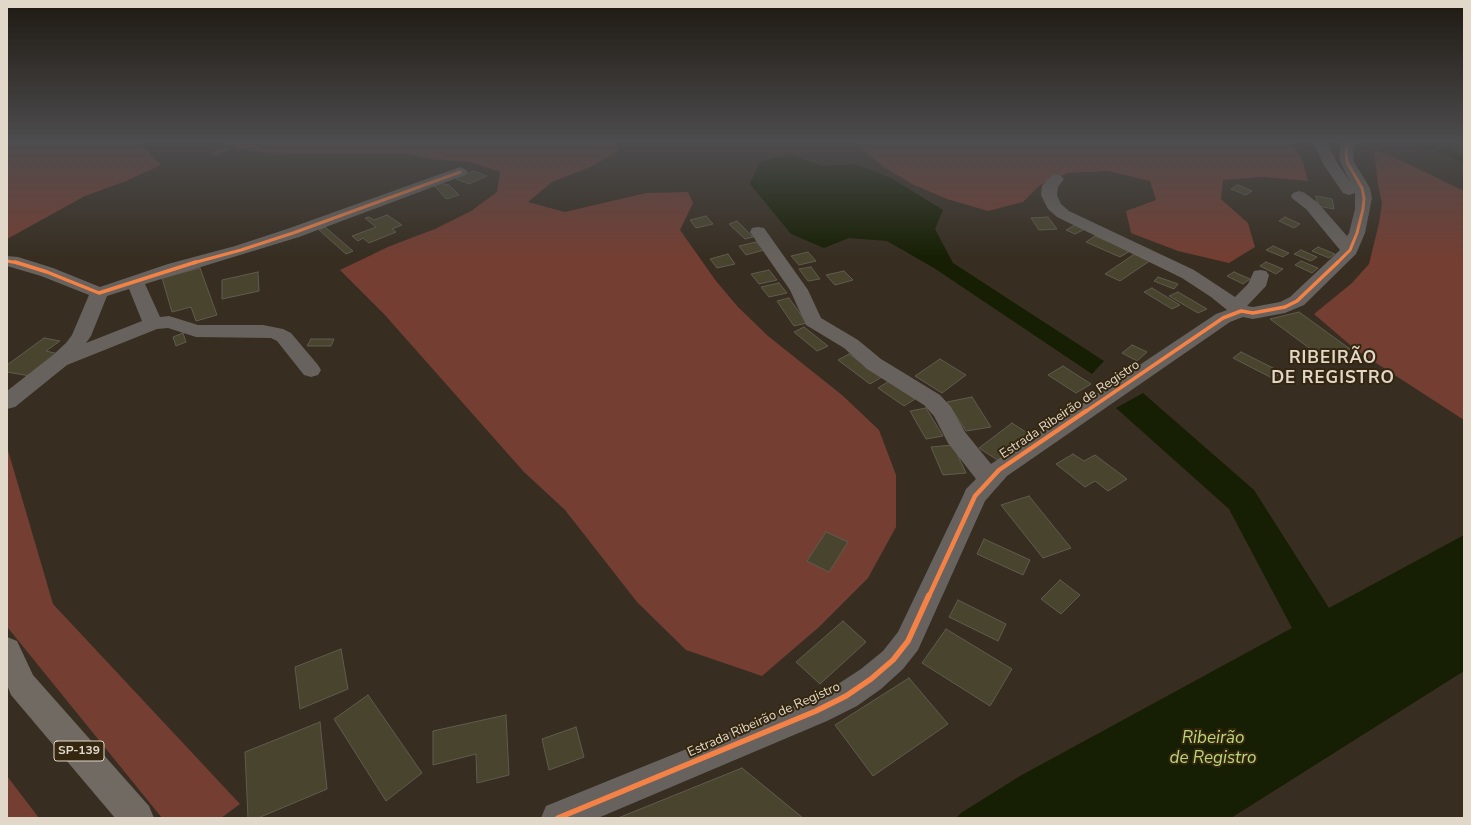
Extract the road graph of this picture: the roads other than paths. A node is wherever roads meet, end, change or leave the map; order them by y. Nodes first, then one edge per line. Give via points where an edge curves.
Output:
1 (434, 182) edge
2 (1054, 182) edge
3 (1343, 182) edge
4 (1358, 182) edge
5 (1299, 196) dead end
6 (1363, 209) junction
7 (758, 232) dead end
8 (1350, 250) junction
9 (7, 261) edge
10 (1260, 275) dead end
11 (135, 281) junction
12 (99, 293) junction
13 (1239, 309) junction
14 (153, 324) junction
15 (60, 360) junction
16 (311, 370) dead end
17 (7, 402) edge
18 (990, 479) junction
19 (7, 650) edge
20 (14, 681) edge
21 (137, 818) edge
22 (558, 818) edge

1 - 11 street via 293,233
2 - 13 street via 1050,186 1049,195 1054,206 1063,214 1188,274
3 - 6 street
4 - 6 street, Estrada Ribeirão de Registro via 1364,198
5 - 8 street via 1312,206
6 - 8 street, Estrada Ribeirão de Registro
7 - 18 street via 799,290 813,321 851,344 874,364 932,400 943,412 956,437
8 - 13 street, Estrada Ribeirão de Registro via 1297,301 1285,308 1254,313
9 - 12 street via 47,272
10 - 13 street via 1258,286
11 - 12 street
11 - 14 street
12 - 15 street via 81,336
13 - 18 street, Estrada Ribeirão de Registro
14 - 15 street
14 - 16 street via 174,323 196,331 276,333 284,337
15 - 17 street
18 - 22 street, Estrada Ribeirão de Registro via 975,496 908,641 893,660 871,679 846,696 816,711
19 - 20 main road, SP-139
20 - 21 main road, SP-139

